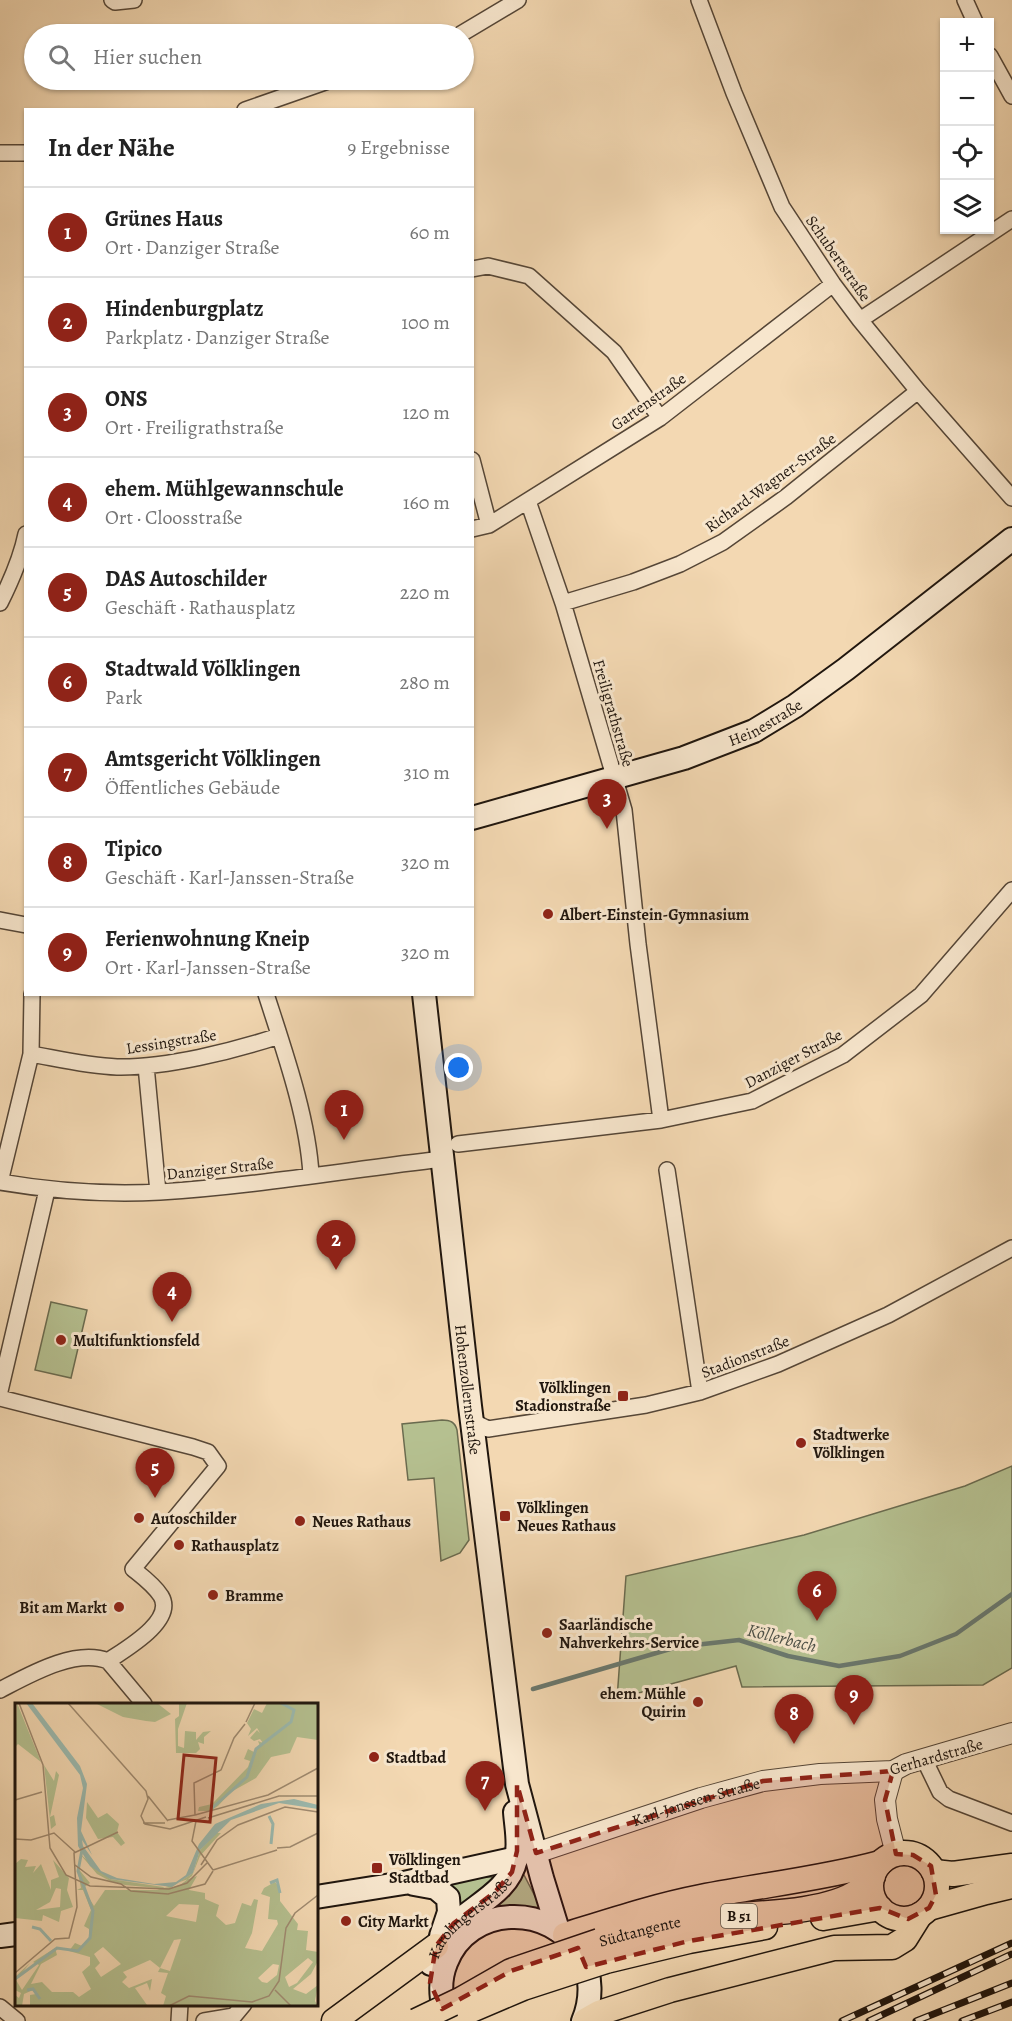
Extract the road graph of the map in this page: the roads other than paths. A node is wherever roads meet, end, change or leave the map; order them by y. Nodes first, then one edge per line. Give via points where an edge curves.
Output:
1 (112, 0) edge
2 (134, 0) edge
3 (518, 0) edge
4 (699, 0) edge
5 (965, 0) edge
6 (973, 18) edge
7 (474, 26) edge
8 (994, 63) edge
9 (302, 90) edge
10 (1012, 96) edge
11 (251, 108) edge
12 (0, 153) edge
13 (24, 153) edge
14 (1012, 219) edge
15 (474, 269) edge
16 (833, 285) junction
17 (860, 320) junction
18 (918, 391) junction
19 (660, 418) junction
20 (474, 468) edge
21 (1012, 498) edge
22 (528, 501) junction
23 (489, 525) junction
24 (474, 529) edge
25 (1012, 539) edge
26 (24, 542) edge
27 (0, 603) edge
28 (563, 603) junction
29 (614, 778) junction
30 (474, 817) edge
31 (1012, 890) edge
32 (0, 920) edge
33 (24, 925) edge
34 (32, 996) edge
35 (267, 996) edge
36 (424, 996) edge
37 (279, 1036) junction
38 (31, 1054) junction
39 (146, 1066) junction
40 (661, 1120) junction
41 (450, 1152) junction
42 (668, 1170) dead end
43 (311, 1176) junction
44 (0, 1182) edge
45 (47, 1190) junction
46 (158, 1192) junction
47 (1012, 1248) edge
48 (0, 1391) edge
49 (700, 1392) junction
50 (0, 1398) edge
51 (472, 1421) junction
52 (108, 1662) junction
53 (0, 1690) edge
54 (143, 1703) edge
55 (1012, 1733) edge
56 (924, 1759) junction
57 (893, 1771) junction
58 (858, 1772) joint
59 (1012, 1823) edge
60 (526, 1855) junction
61 (883, 1865) junction
62 (1012, 1866) edge
63 (934, 1872) junction
64 (404, 1883) junction
65 (1012, 1887) edge
66 (318, 1897) edge
67 (879, 1908) junction
68 (924, 1912) junction
69 (562, 1932) junction
70 (15, 1934) edge
71 (0, 1936) edge
72 (436, 1946) junction
73 (603, 1951) junction
74 (180, 2006) edge
75 (242, 2006) edge
76 (0, 2007) edge
77 (447, 2018) edge
78 (17, 2021) edge
79 (179, 2021) edge
80 (204, 2021) edge
81 (334, 2021) edge
82 (416, 2021) edge
83 (584, 2021) edge

1 - 2 street
3 - 7 street
4 - 16 street, Schubertstraße via 782,207
5 - 6 street
8 - 10 street
9 - 11 street
12 - 13 street
14 - 17 street
15 - 19 street via 488,266 529,276 614,352
16 - 17 street, Schubertstraße
16 - 19 street, Gartenstraße
17 - 18 street, Schubertstraße
18 - 21 street, Schubertstraße
18 - 28 street, Richard-Wagner-Straße via 723,542 633,582
19 - 22 street, Gartenstraße
20 - 23 street
22 - 23 street, Gartenstraße
22 - 28 street, Freiligrathstraße
23 - 24 street, Gartenstraße
25 - 29 main road, Heinestraße via 846,669 754,731 684,758
26 - 27 street
28 - 29 street, Freiligrathstraße
29 - 30 main road, Heinestraße
29 - 40 street, Freiligrathstraße via 624,810
31 - 40 street, Danziger Straße via 921,995 843,1055 752,1101
32 - 33 street
34 - 38 street
35 - 37 street
36 - 41 main road, Hohenzollernstraße
37 - 39 street, Lessingstraße
37 - 43 street via 294,1085
38 - 39 street, Lessingstraße via 85,1064
38 - 44 street
39 - 46 street
40 - 41 street, Danziger Straße
41 - 43 street, Danziger Straße
41 - 51 main road, Hohenzollernstraße
42 - 49 street
43 - 46 street, Danziger Straße
44 - 45 street, Danziger Straße
45 - 46 street, Danziger Straße
45 - 48 street
47 - 49 street, Stadionstraße via 888,1315 778,1364
49 - 51 street, Stadionstraße via 646,1406 488,1429
50 - 52 street via 208,1452 218,1466 133,1569 162,1598 159,1622
51 - 60 main road, Hohenzollernstraße via 518,1784 515,1807
52 - 53 street via 89,1658 48,1666
52 - 54 street
55 - 56 street, Gerhardstraße
56 - 57 street, Gerhardstraße
56 - 59 street via 940,1792 949,1799
57 - 58 street, Gerhardstraße
57 - 61 street via 885,1800
58 - 60 street, Karl-Janssen-Straße via 763,1780
60 - 64 main road, Karl-Janssen-Straße
60 - 69 main road via 542,1878
60 - 72 main road, Karolingerstraße via 506,1882 454,1923
61 - 63 main road via 906,1853 920,1857
61 - 67 main road via 871,1890
61 - 69 main road via 700,1897
61 - 73 main road, Südtangente / B 51 via 861,1889 829,1903 753,1915 697,1918
62 - 63 main road via 953,1874
63 - 68 main road via 937,1888
64 - 66 main road, Karl-Janssen-Straße
64 - 72 main road via 429,1885 448,1898 448,1918
65 - 68 main road
67 - 68 main road via 899,1919
67 - 73 main road, Südtangente / B 51 via 689,1941
68 - 83 main road via 905,1939 892,1947 834,1948 670,1990
69 - 77 main road, Karolingerstraße via 538,1919 515,1916 489,1920 467,1933 444,1970 441,1988
69 - 83 main road via 576,1947 587,1972 589,1999
70 - 71 main road
72 - 77 main road, Karolingerstraße via 430,1983
72 - 81 main road
73 - 77 main road, Südtangente, bridge
73 - 82 main road, Südtangente / B 51, bridge via 511,1971
74 - 79 street
75 - 80 street via 234,2016
76 - 78 street

